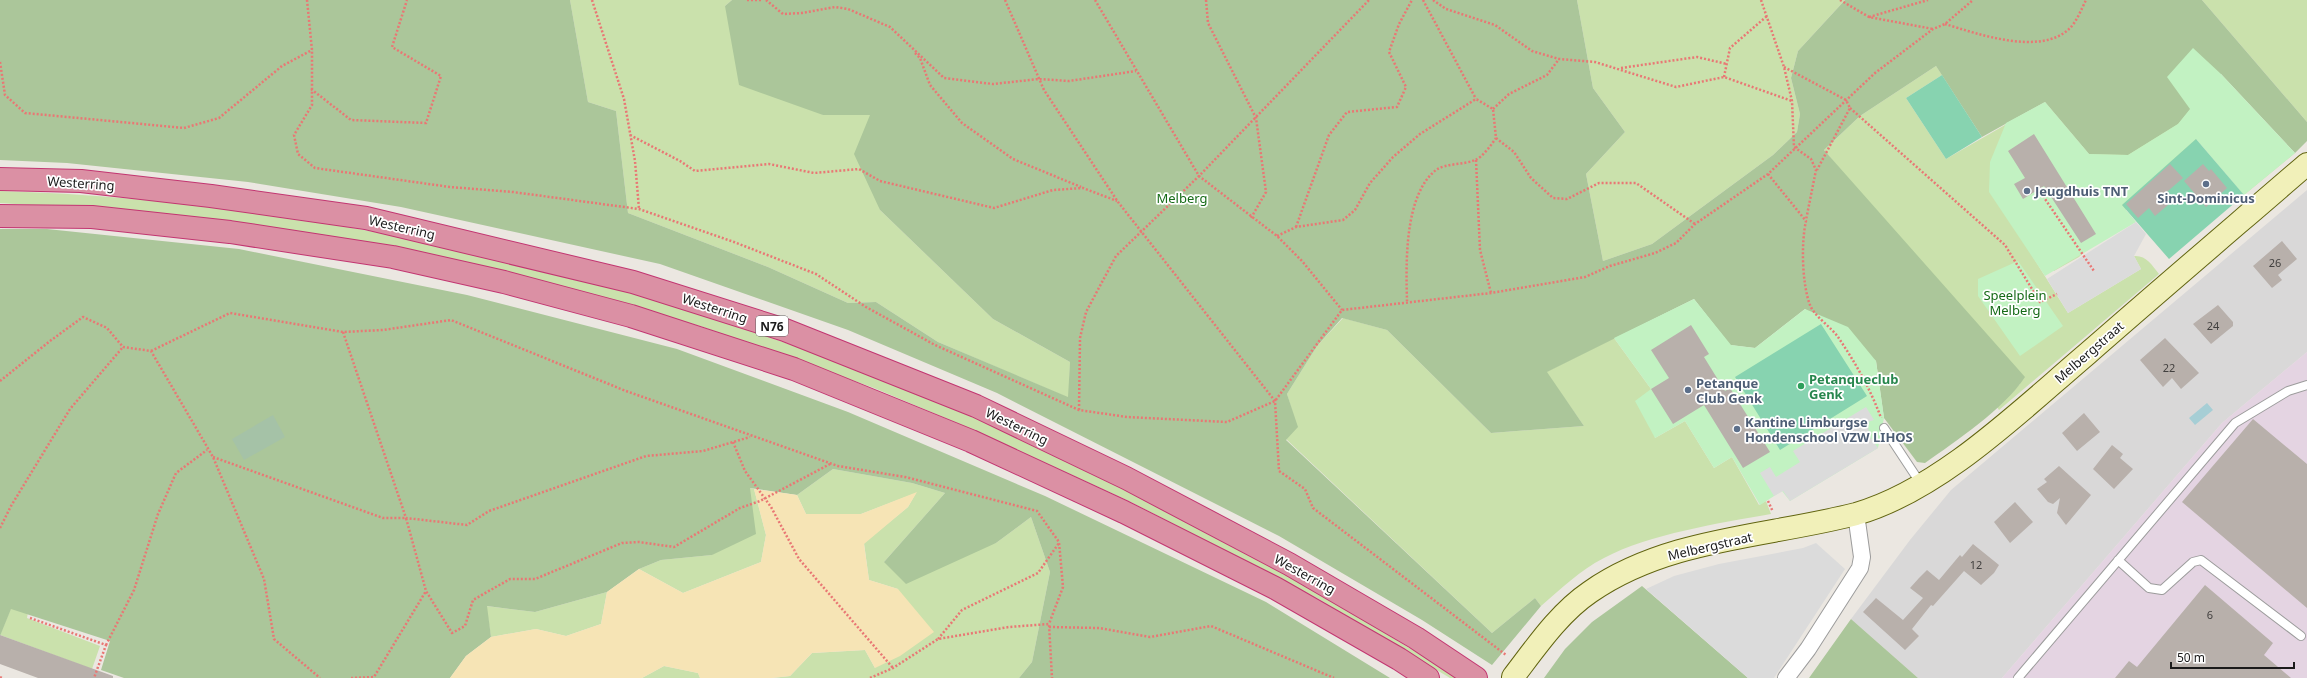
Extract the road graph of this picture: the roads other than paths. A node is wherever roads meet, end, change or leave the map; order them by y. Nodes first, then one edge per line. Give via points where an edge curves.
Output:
1 (2307, 164) edge
2 (0, 179) edge
3 (0, 216) edge
4 (2307, 385) edge
5 (1884, 428) road end
6 (1921, 485) junction
7 (1856, 514) junction
8 (2118, 560) junction
9 (2301, 636) dead end
10 (1513, 677) edge
11 (1428, 678) edge
12 (1476, 678) edge
13 (1786, 678) edge
14 (2018, 678) edge

1 - 6 street, Melbergstraat via 2020,411 1966,454
2 - 12 highway, Westerring / N76 via 81,181 366,218 633,282 785,330 976,406 1126,478 1289,564 1416,638
3 - 11 highway, Westerring via 108,219 230,232 393,257 504,282 631,316 794,369 971,441 1124,512 1275,588
4 - 8 lane via 2288,391 2235,424
5 - 6 lane
6 - 7 street, Melbergstraat via 1874,509
7 - 10 street, Melbergstraat via 1677,551 1629,569 1589,592 1552,626
7 - 13 street via 1862,558 1860,568 1808,650
8 - 9 lane via 2149,588 2162,590 2193,562 2201,560
8 - 14 lane

